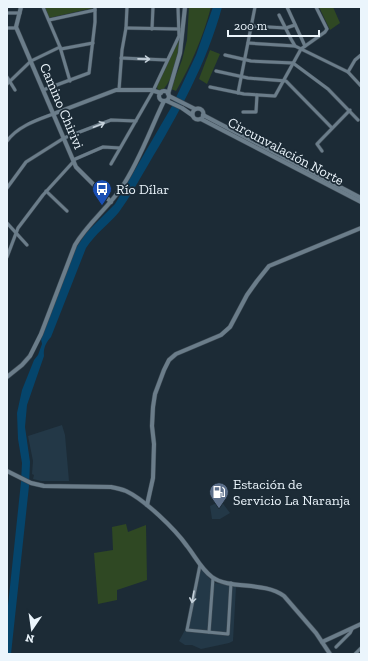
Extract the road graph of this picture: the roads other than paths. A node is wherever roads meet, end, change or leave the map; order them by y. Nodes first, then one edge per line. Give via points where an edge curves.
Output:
1 (43, 7) edge
2 (127, 7) edge
3 (153, 7) edge
4 (178, 7) edge
5 (185, 7) edge
6 (255, 7) edge
7 (287, 7) edge
8 (316, 7) edge
9 (95, 8) edge
10 (22, 9) edge
11 (7, 13) edge
12 (279, 15) dead end
13 (48, 20) junction
14 (295, 25) junction
15 (251, 26) junction
16 (7, 28) edge
17 (16, 28) junction
18 (126, 28) junction
19 (286, 28) junction
20 (152, 29) junction
21 (179, 29) junction
22 (93, 43) junction
23 (248, 43) junction
24 (295, 46) junction
25 (306, 46) junction
26 (60, 48) junction
27 (301, 49) junction
28 (225, 55) dead end
29 (361, 55) edge
30 (121, 58) junction
31 (167, 60) junction
32 (244, 60) junction
33 (31, 61) junction
34 (293, 63) junction
35 (216, 71) dead end
36 (348, 72) junction
37 (241, 76) junction
38 (7, 77) edge
39 (284, 80) junction
40 (70, 81) junction
41 (8, 83) edge
42 (170, 83) junction
43 (361, 86) edge
44 (210, 87) dead end
45 (15, 90) dead end
46 (43, 90) junction
47 (119, 90) junction
48 (152, 91) junction
49 (238, 93) junction
50 (168, 95) junction
51 (257, 95) junction
52 (162, 97) junction
53 (174, 101) junction
54 (183, 106) junction
55 (195, 110) junction
56 (350, 110) junction
57 (243, 112) dead end
58 (53, 114) junction
59 (192, 116) junction
60 (202, 117) junction
61 (358, 120) dead end
62 (136, 121) junction
63 (332, 128) junction
64 (64, 138) junction
65 (7, 141) edge
66 (120, 148) junction
67 (322, 151) dead end
68 (73, 161) junction
69 (111, 164) dead end
70 (7, 188) edge
71 (46, 191) junction
72 (361, 198) edge
73 (111, 202) junction
74 (361, 202) edge
75 (67, 211) dead end
76 (7, 223) edge
77 (361, 228) edge
78 (16, 233) junction
79 (27, 245) dead end
80 (7, 257) edge
81 (7, 377) edge
82 (7, 471) edge
83 (146, 505) junction
84 (201, 564) junction
85 (213, 578) junction
86 (231, 583) junction
87 (361, 624) edge
88 (352, 629) junction
89 (209, 632) junction
90 (322, 642) junction
91 (336, 647) dead end
92 (361, 648) edge
93 (330, 654) edge
94 (355, 654) edge

1 - 13 street
2 - 18 street
3 - 20 street
4 - 21 street
5 - 42 street via 180,53
6 - 15 street
7 - 14 street
8 - 25 street via 327,29
9 - 13 street
9 - 22 street
10 - 11 street
10 - 17 street
12 - 19 street
13 - 26 street
14 - 19 street
14 - 25 street
15 - 19 street
15 - 23 street
16 - 17 street
17 - 33 street, Camino Chirivi
18 - 20 street
18 - 30 street
19 - 24 street
20 - 21 street
21 - 31 street via 179,36
22 - 26 street
22 - 40 street via 89,73
23 - 24 street
23 - 32 street
24 - 27 street
25 - 27 street
26 - 33 street
26 - 40 street
27 - 34 street
27 - 36 street
28 - 32 street
29 - 36 street
30 -> 31 street
30 - 47 street
31 - 48 street
32 - 34 street
32 - 37 street
33 - 41 street
33 - 46 street, Camino Chirivi
34 - 39 street
34 - 56 street via 328,89
35 - 37 street
36 - 43 street
37 - 39 street
37 - 49 street
38 - 41 street
39 - 51 street via 275,96
39 - 63 street
40 - 46 street
41 - 45 street
42 - 50 street
42 - 52 street
44 - 49 street
46 - 58 street, Camino Chirivi
47 - 48 street
47 - 58 street
48 - 52 street
48 - 62 street
49 - 51 street
50 - 52 street
50 - 53 street
51 - 57 street via 256,112
52 - 53 street
52 - 73 street via 143,150
53 - 54 street
54 - 55 street
54 - 59 street
55 - 59 street
55 - 60 street via 202,110
56 - 61 street
56 - 63 street
58 - 64 street, Camino Chirivi
58 - 65 street via 14,132
59 - 60 street via 196,120
60 - 72 street, Circunvalación Norte
60 - 74 street, Circunvalación Norte
64 -> 62 street via 111,120
62 - 66 street
63 - 67 street via 317,144
64 - 68 street, Camino Chirivi
64 - 70 street via 26,162
66 - 68 street via 103,147
66 - 69 street
68 - 71 street
68 - 73 street, Camino Chirivi
71 - 75 street
71 - 78 street
73 - 81 street via 78,240 30,356
76 - 78 street
77 - 83 street via 269,266 250,290 226,331 176,354 169,360 155,394 152,426 153,478
78 - 79 street
78 - 80 street
82 - 83 street via 31,483 44,486 111,487 126,492
83 - 84 street via 183,541
84 - 85 street
84 -> 89 street via 187,630
85 - 86 street
85 - 89 street
86 - 89 street via 228,634
86 - 90 street via 279,592
87 - 88 street
88 - 90 street
88 - 91 street
90 - 93 street
92 - 94 street

